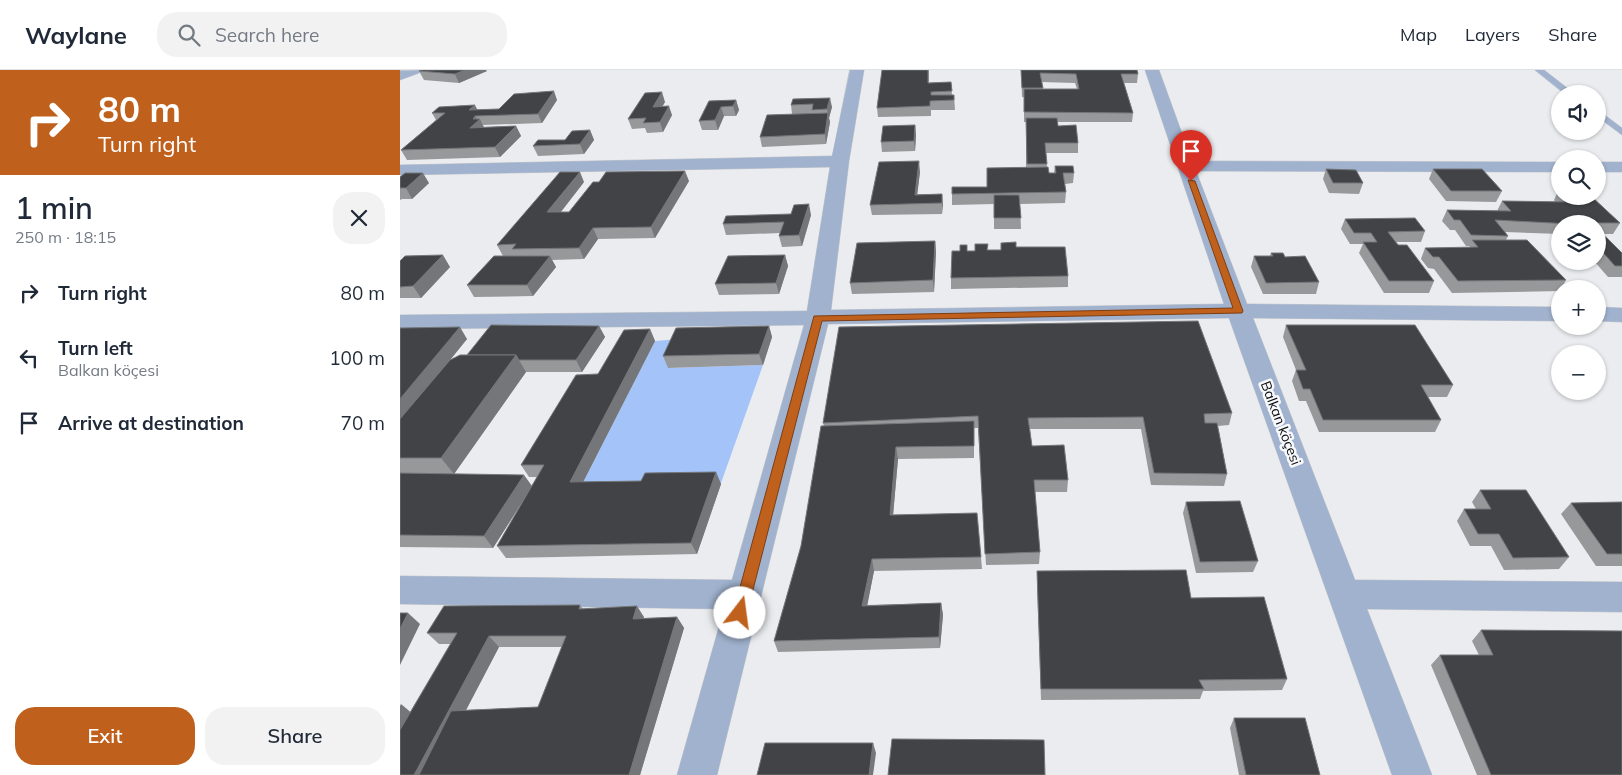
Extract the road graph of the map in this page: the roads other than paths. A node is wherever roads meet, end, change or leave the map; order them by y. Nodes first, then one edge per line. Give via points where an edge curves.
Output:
1 (414, 70) edge
2 (857, 70) edge
3 (1152, 70) edge
4 (1539, 70) edge
5 (400, 76) edge
6 (1559, 85) edge
7 (1606, 119) edge
8 (1622, 132) edge
9 (840, 161) junction
10 (1186, 166) junction
11 (1551, 167) edge
12 (1606, 167) edge
13 (1622, 167) edge
14 (400, 170) edge
15 (1238, 311) junction
16 (1551, 314) edge
17 (1606, 314) edge
18 (1622, 314) edge
19 (818, 318) junction
20 (400, 322) edge
21 (400, 590) edge
22 (1345, 594) junction
23 (744, 595) junction
24 (1622, 596) edge
25 (697, 775) edge
26 (1412, 775) edge

1 - 5 street
2 - 9 street
3 - 10 street, Balkan köçesi
4 - 6 lane
7 - 8 lane
9 - 14 street
9 - 19 street
10 - 11 street
10 - 15 street, Balkan köçesi
12 - 13 street
15 - 16 street
15 - 19 street
15 - 22 street, Balkan köçesi
17 - 18 street
19 - 20 street
19 - 23 street
21 - 23 street
22 - 24 street
22 - 26 street, Balkan köçesi
23 - 25 street

